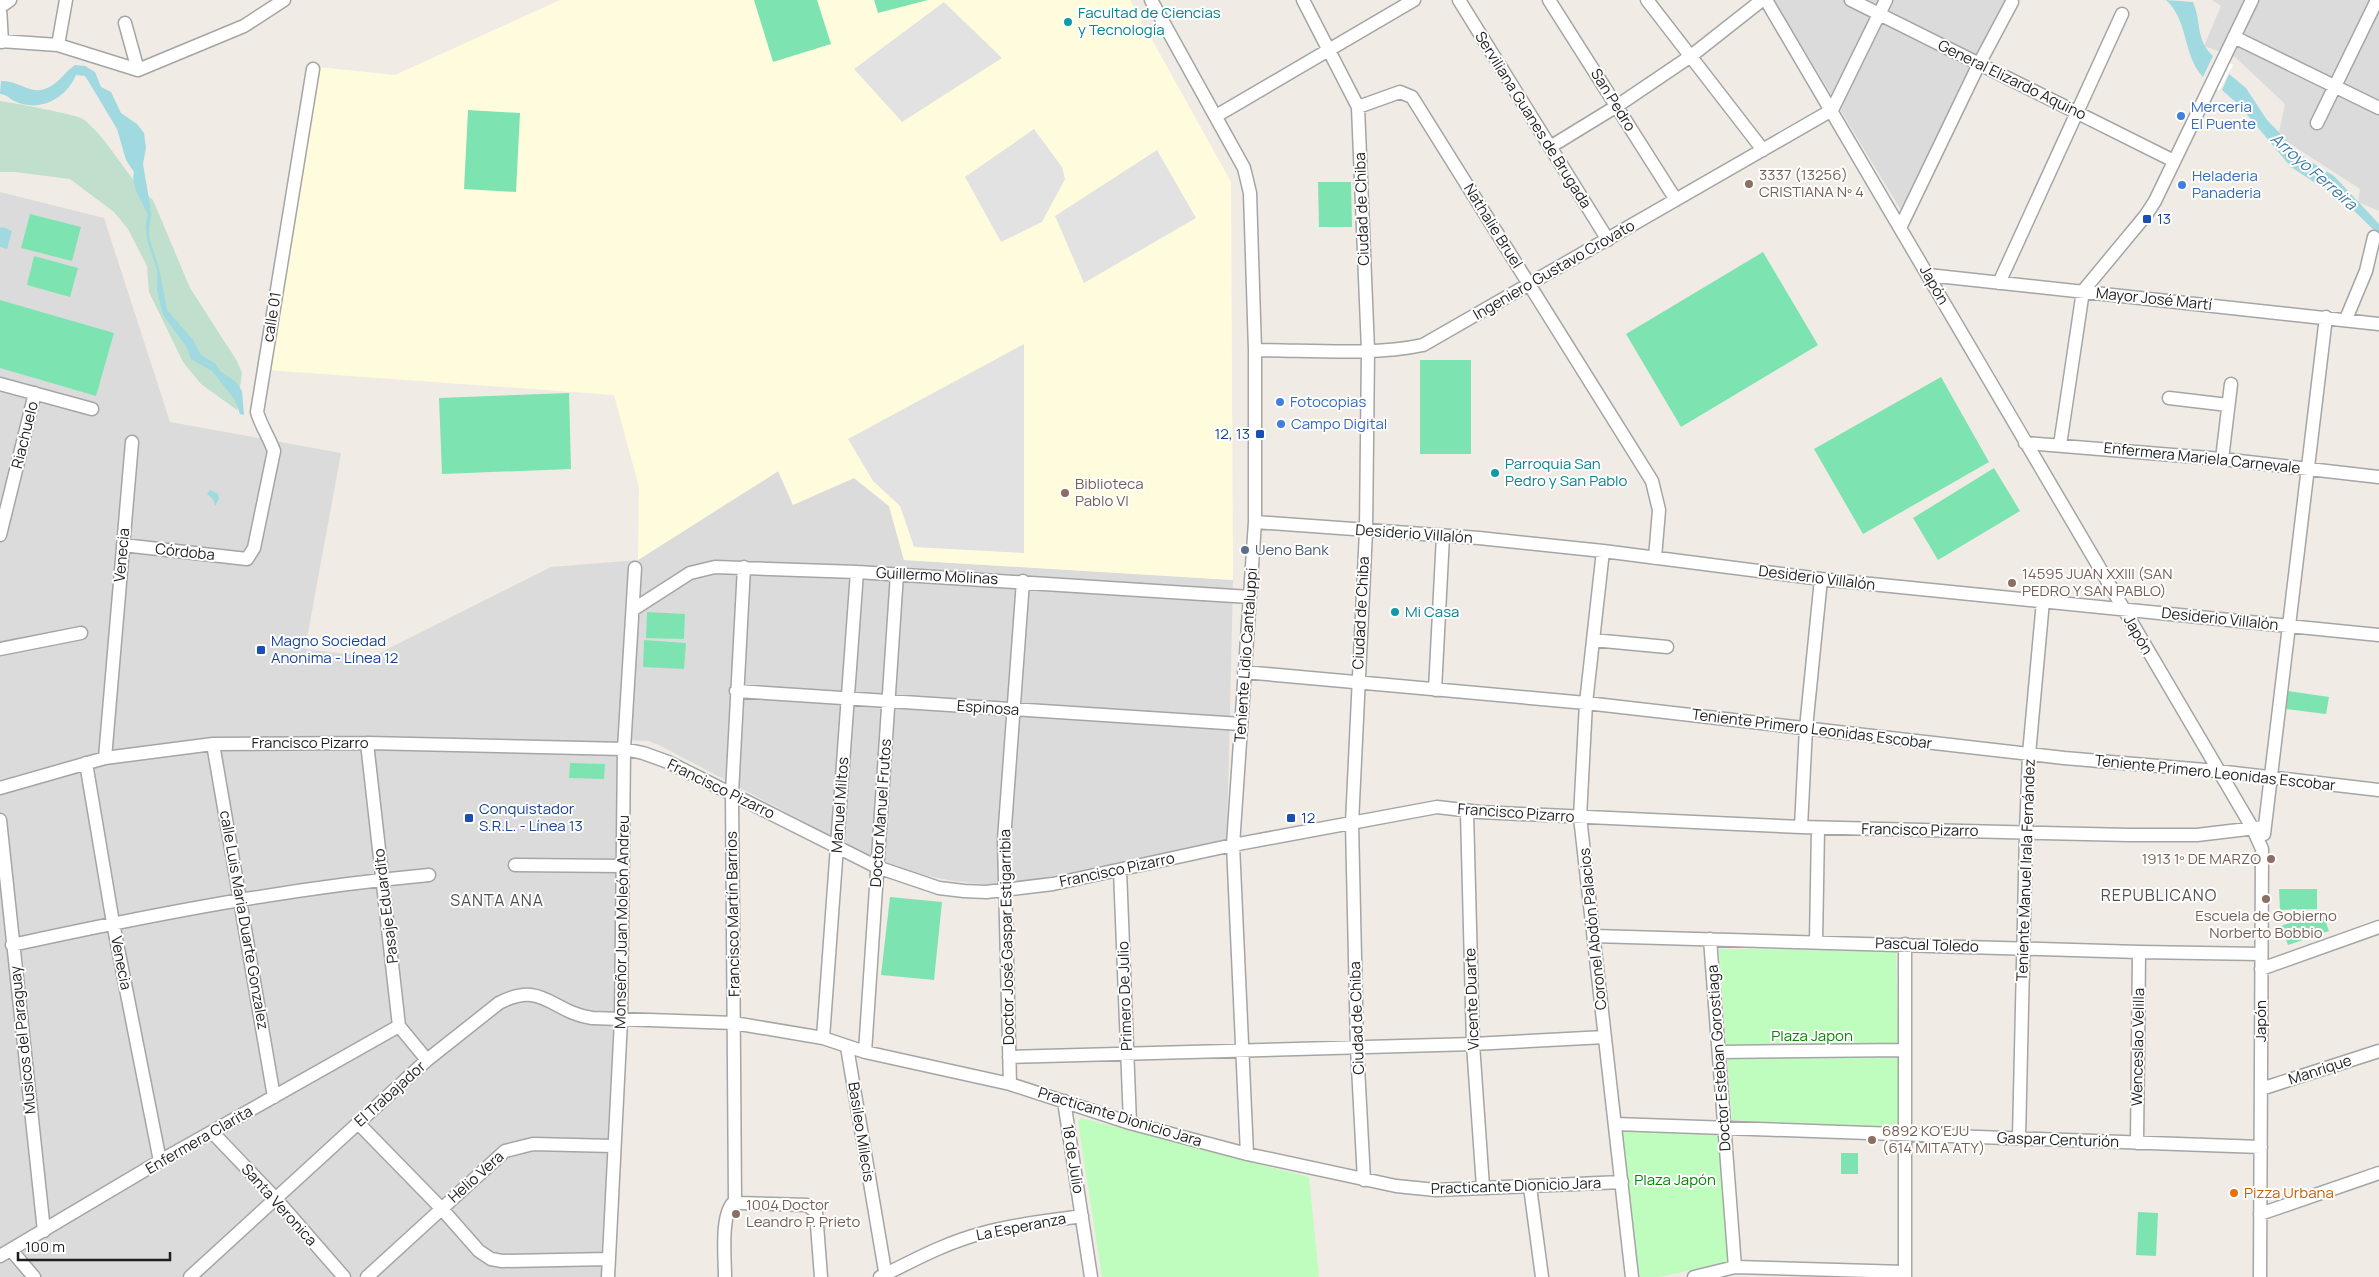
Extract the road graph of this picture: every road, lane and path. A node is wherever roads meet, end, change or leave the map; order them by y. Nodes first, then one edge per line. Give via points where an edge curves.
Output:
1 (10, 0) edge
2 (66, 0) edge
3 (284, 0) edge
4 (1151, 0) edge
5 (1303, 0) edge
6 (1414, 0) edge
7 (1460, 0) edge
8 (1549, 0) edge
9 (1647, 0) edge
10 (1764, 0) edge
11 (1851, 0) edge
12 (1886, 0) edge
13 (2252, 0) edge
14 (2377, 0) edge
15 (2012, 2) dead end
16 (0, 7) edge
17 (1879, 14) junction
18 (2122, 14) dead end
19 (126, 23) dead end
20 (2234, 37) junction
21 (1, 42) edge
22 (58, 45) junction
23 (1330, 50) junction
24 (1691, 56) junction
25 (1979, 64) junction
26 (313, 69) dead end
27 (138, 70) junction
28 (2335, 86) junction
29 (1617, 106) junction
30 (1358, 107) junction
31 (2379, 108) edge
32 (1832, 110) junction
33 (2076, 112) junction
34 (1216, 116) junction
35 (2317, 123) dead end
36 (1550, 147) junction
37 (1763, 150) junction
38 (2174, 160) junction
39 (1676, 200) junction
40 (1900, 228) junction
41 (2374, 238) dead end
42 (1608, 240) junction
43 (1928, 275) junction
44 (1999, 282) junction
45 (1530, 285) junction
46 (2083, 291) junction
47 (2326, 317) junction
48 (2346, 320) junction
49 (2379, 324) edge
50 (1254, 350) junction
51 (1368, 350) junction
52 (0, 384) edge
53 (2231, 384) dead end
54 (36, 394) junction
55 (2169, 398) dead end
56 (2228, 405) junction
57 (92, 408) dead end
58 (132, 442) dead end
59 (2024, 443) junction
60 (2060, 445) junction
61 (2222, 460) junction
62 (2308, 469) junction
63 (2379, 477) edge
64 (1255, 522) junction
65 (1366, 531) junction
66 (0, 535) edge
67 (1443, 536) junction
68 (123, 545) junction
69 (1603, 551) junction
70 (1655, 558) junction
71 (247, 559) joint
72 (744, 567) junction
73 (635, 568) dead end
74 (857, 572) junction
75 (897, 574) junction
76 (1821, 579) junction
77 (1023, 581) junction
78 (1250, 597) junction
79 (2042, 601) junction
80 (634, 609) junction
81 (2123, 609) junction
82 (2289, 626) junction
83 (81, 633) dead end
84 (2379, 635) edge
85 (1593, 640) junction
86 (1667, 647) dead end
87 (0, 649) edge
88 (1244, 672) junction
89 (1357, 681) junction
90 (1435, 690) junction
91 (736, 691) junction
92 (848, 700) junction
93 (889, 701) junction
94 (1586, 703) junction
95 (1014, 709) junction
96 (1241, 724) junction
97 (1806, 728) junction
98 (367, 743) junction
99 (213, 744) junction
100 (624, 749) junction
101 (2029, 754) junction
102 (105, 758) junction
103 (86, 763) junction
104 (2217, 771) junction
105 (2269, 778) junction
106 (0, 788) edge
107 (2379, 790) edge
108 (732, 793) junction
109 (1467, 812) junction
110 (1580, 817) junction
111 (0, 820) edge
112 (1352, 823) junction
113 (1801, 827) junction
114 (1818, 828) junction
115 (2259, 828) junction
116 (2026, 833) junction
117 (1233, 845) junction
118 (837, 846) junction
119 (515, 865) dead end
120 (623, 866) junction
121 (877, 868) junction
122 (1120, 870) junction
123 (429, 875) dead end
124 (382, 879) junction
125 (1003, 890) junction
126 (240, 899) junction
127 (113, 923) junction
128 (2379, 927) edge
129 (1594, 936) junction
130 (1710, 939) junction
131 (1816, 942) junction
132 (1905, 944) junction
133 (12, 945) junction
134 (2023, 949) junction
135 (2139, 952) junction
136 (2261, 954) junction
137 (2261, 969) junction
138 (621, 1020) junction
139 (734, 1023) junction
140 (400, 1026) junction
141 (1605, 1037) junction
142 (823, 1038) junction
143 (1473, 1044) junction
144 (1357, 1048) junction
145 (856, 1049) junction
146 (1242, 1050) junction
147 (1905, 1050) junction
148 (2379, 1051) edge
149 (1126, 1052) junction
150 (1719, 1052) junction
151 (1009, 1057) junction
152 (427, 1060) junction
153 (1010, 1084) junction
154 (2261, 1089) junction
155 (274, 1097) junction
156 (1064, 1101) junction
157 (358, 1123) junction
158 (1130, 1123) junction
159 (1615, 1124) junction
160 (1724, 1128) junction
161 (212, 1133) junction
162 (1905, 1134) junction
163 (2019, 1138) junction
164 (2137, 1142) junction
165 (614, 1146) junction
166 (2261, 1147) junction
167 (1247, 1154) junction
168 (160, 1161) junction
169 (2379, 1174) edge
170 (1364, 1180) junction
171 (1622, 1182) junction
172 (1483, 1187) junction
173 (1530, 1187) junction
174 (276, 1199) junction
175 (735, 1201) junction
176 (441, 1208) junction
177 (2260, 1214) junction
178 (1082, 1216) junction
179 (44, 1231) junction
180 (5, 1253) edge
181 (609, 1259) junction
182 (1735, 1268) junction
183 (1905, 1274) edge
184 (887, 1275) edge
185 (192, 1276) edge
186 (34, 1277) edge
187 (344, 1277) edge
188 (367, 1277) edge
189 (608, 1277) edge
190 (725, 1277) edge
191 (821, 1277) edge
192 (1091, 1277) edge
193 (1542, 1277) edge
194 (1632, 1277) edge
195 (1694, 1277) edge
196 (2260, 1277) edge

1 - 16 street
2 - 22 street
3 - 27 street via 244,26
4 - 34 street, Teniente Lidio Cantaluppi
5 - 23 street, Ciudad de Chiba
6 - 23 street
7 - 36 street, Serviliana Guanes de Brugada
8 - 29 street, San Pedro
9 - 24 street
10 - 24 street
10 - 32 street, Japón
11 - 17 street, General Elizardo Aquino
12 - 17 street
13 - 20 street
14 - 28 street
15 - 25 street
16 - 21 street
17 - 25 street, General Elizardo Aquino
17 - 32 street
18 - 33 street
19 - 27 street
20 - 28 street
20 - 38 street
21 - 22 street
22 - 27 street
23 - 30 street, Ciudad de Chiba
23 - 34 street
24 - 29 street
24 - 37 street
25 - 33 street, General Elizardo Aquino
25 - 40 street
26 - 71 street, calle 01 via 257,412 274,451 273,465 254,548
28 - 31 street
28 - 35 street
29 - 36 street
29 - 39 street, San Pedro
30 - 45 street, Nathalie Bruel via 1400,92 1412,97
30 - 51 street, Ciudad de Chiba
32 - 37 street, Ingeniero Gustavo Crovato
32 - 40 street, Japón
33 - 38 street, General Elizardo Aquino
33 - 44 street
34 - 50 street, Teniente Lidio Cantaluppi via 1249,180
36 - 42 street, Serviliana Guanes de Brugada
37 - 39 street, Ingeniero Gustavo Crovato
38 - 46 street via 2146,215
39 - 42 street, Ingeniero Gustavo Crovato
40 - 43 street, Japón
41 - 48 street via 2366,271
42 - 45 street, Ingeniero Gustavo Crovato
43 - 44 street, Mayor José Martí
43 - 59 street, Japón
44 - 46 street, Mayor José Martí
45 - 51 street, Ingeniero Gustavo Crovato via 1423,345
45 - 70 street, Nathalie Bruel via 1652,482 1659,510
46 - 47 street, Mayor José Martí
46 - 60 street
47 - 48 street, Mayor José Martí
47 - 62 street, Japón
48 - 49 street, Mayor José Martí
50 - 51 street, Ingeniero Gustavo Crovato
50 - 64 street, Teniente Lidio Cantaluppi
51 - 65 street, Ciudad de Chiba
52 - 54 street
53 - 56 street
54 - 57 street
54 - 66 street, Riachuelo
55 - 56 street
56 - 61 street
58 - 68 street, Venecia
59 - 60 street, Enfermera Mariela Carnevale
59 - 81 street, Japón
60 - 61 street, Enfermera Mariela Carnevale
61 - 62 street, Enfermera Mariela Carnevale
62 - 63 street, Enfermera Mariela Carnevale
62 - 82 street, Japón
64 - 65 street, Desiderio Villalón
64 - 78 street, Teniente Lidio Cantaluppi
65 - 67 street, Desiderio Villalón
65 - 89 street, Ciudad de Chiba
67 - 69 street, Desiderio Villalón
67 - 90 street
68 - 71 street, Córdoba
68 - 102 street, Venecia
69 - 70 street, Desiderio Villalón
69 - 85 street, Coronel Abdón Palacios
70 - 76 street, Desiderio Villalón
72 - 74 street, Guillermo Molinas
72 - 80 street, Guillermo Molinas via 699,569
72 - 91 street, Francisco Martín Barrios
73 - 80 street, Monseñor Juan Moleón Andreu
74 - 75 street, Guillermo Molinas
74 - 92 street, Manuel Miltos
75 - 77 street, Guillermo Molinas
75 - 93 street, Doctor Manuel Frutos
76 - 79 street, Desiderio Villalón
76 - 97 street
77 - 78 street, Guillermo Molinas
77 - 95 street, Doctor José Gaspar Estigarribia
78 - 88 street, Teniente Lidio Cantaluppi
79 - 81 street, Desiderio Villalón
79 - 101 street, Teniente Manuel Irala Fernández
80 - 100 street, Monseñor Juan Moleón Andreu
81 - 82 street, Desiderio Villalón
81 - 104 street, Japón
82 - 84 street, Desiderio Villalón
82 - 105 street, Japón
83 - 87 street
85 - 86 street
85 - 94 street, Coronel Abdón Palacios
88 - 89 street, Teniente Primero Leonidas Escobar
88 - 96 street, Teniente Lidio Cantaluppi
89 - 90 street, Teniente Primero Leonidas Escobar
89 - 112 street, Ciudad de Chiba
90 - 94 street, Teniente Primero Leonidas Escobar
91 - 92 street, Espinosa
91 - 108 street, Francisco Martín Barrios
92 - 93 street, Espinosa
92 - 118 street, Manuel Miltos
93 - 95 street, Espinosa
93 - 121 street, Doctor Manuel Frutos
94 - 97 street, Teniente Primero Leonidas Escobar
94 - 110 street, Coronel Abdón Palacios
95 - 96 street, Espinosa
95 - 125 street, Doctor José Gaspar Estigarribia
96 - 117 street, Teniente Lidio Cantaluppi
97 - 101 street, Teniente Primero Leonidas Escobar
97 - 113 street
98 - 99 street, Francisco Pizarro
98 - 100 street, Francisco Pizarro
98 - 124 street, Pasaje Eduardito
99 - 102 street, Francisco Pizarro
99 - 126 street, calle Luis Maria Duarte Gonzalez
100 - 108 street, Francisco Pizarro via 668,762
100 - 120 street, Monseñor Juan Moleón Andreu
101 - 104 street, Teniente Primero Leonidas Escobar
101 - 116 street, Teniente Manuel Irala Fernández
102 - 103 street, Francisco Pizarro
103 - 106 street, Francisco Pizarro
103 - 127 street, Venecia
104 - 105 street, Teniente Primero Leonidas Escobar
104 - 115 street, Japón
105 - 107 street, Teniente Primero Leonidas Escobar
105 - 115 street, Japón
108 - 118 street, Francisco Pizarro
108 - 139 street, Francisco Martín Barrios
109 - 110 street, Francisco Pizarro
109 - 112 street, Francisco Pizarro via 1437,807
109 - 143 street, Vicente Duarte
110 - 113 street, Francisco Pizarro
110 - 129 street, Coronel Abdón Palacios
111 - 133 street, Musicos del Paraguay
112 - 117 street, Francisco Pizarro
112 - 144 street, Ciudad de Chiba
113 - 114 street, Francisco Pizarro
114 - 116 street, Francisco Pizarro
114 - 131 street
115 - 116 street, Francisco Pizarro via 2197,836
115 - 136 street, Japón via 2262,849
116 - 134 street, Teniente Manuel Irala Fernández
117 - 122 street, Francisco Pizarro
117 - 146 street, Teniente Lidio Cantaluppi
118 - 121 street, Francisco Pizarro
118 - 142 street, Manuel Miltos
119 - 120 street
120 - 138 street, Monseñor Juan Moleón Andreu
121 - 125 street, Francisco Pizarro via 939,888
121 - 145 street, Doctor Manuel Frutos
122 - 125 street, Francisco Pizarro via 1053,884
122 - 149 street, Primero De Julio
123 - 124 street
124 - 126 street
124 - 140 street, Pasaje Eduardito
125 - 151 street, Doctor José Gaspar Estigarribia
126 - 127 street
126 - 155 street, calle Luis Maria Duarte Gonzalez
127 - 133 street
127 - 168 street, Venecia
128 - 137 street
129 - 130 street, Pascual Toledo
129 - 141 street, Coronel Abdón Palacios
130 - 131 street, Pascual Toledo
130 - 150 street, Doctor Esteban Gorostiaga
131 - 132 street, Pascual Toledo
132 - 134 street, Pascual Toledo
132 - 147 street
133 - 179 street, Musicos del Paraguay
134 - 135 street, Pascual Toledo
134 - 163 street, Teniente Manuel Irala Fernández
135 - 136 street, Pascual Toledo
135 - 164 street, Wenceslao Velilla
136 - 137 street, Japón
137 - 154 street, Japón
138 - 139 street, Practicante Dionicio Jara
138 - 152 street, El Trabajador via 578,1016 541,996 526,993 511,996 498,1002
138 - 165 street, Monseñor Juan Moleón Andreu
139 - 142 street, Practicante Dionicio Jara
139 - 175 street, Francisco Martín Barrios
140 - 152 street
140 - 155 street, Enfermera Clarita
141 - 143 street
141 - 159 street, Coronel Abdón Palacios
142 - 145 street, Practicante Dionicio Jara
143 - 144 street
143 - 172 street, Vicente Duarte
144 - 146 street
144 - 170 street, Ciudad de Chiba
145 - 153 street, Practicante Dionicio Jara
145 - 184 street, Basileo Milecis
146 - 149 street
146 - 167 street, Teniente Lidio Cantaluppi
147 - 150 street
147 - 162 street
148 - 154 street, Manrique
149 - 151 street
149 - 158 street, Primero De Julio
150 - 160 street, Doctor Esteban Gorostiaga
151 - 153 street, Doctor José Gaspar Estigarribia
152 - 157 street, El Trabajador
153 - 156 street, Practicante Dionicio Jara
154 - 166 street, Japón
155 - 161 street, Enfermera Clarita
156 - 158 street, Practicante Dionicio Jara
156 - 178 street, 18 de Julio
157 - 174 street, El Trabajador
157 - 176 street
158 - 167 street, Practicante Dionicio Jara
159 - 160 street, Gaspar Centurión
159 - 171 street, Coronel Abdón Palacios
160 - 162 street, Gaspar Centurión
160 - 182 street, Doctor Esteban Gorostiaga
161 - 168 street, Enfermera Clarita
161 - 174 street, Santa Veronica
162 - 163 street, Gaspar Centurión
162 - 183 street
163 - 164 street, Gaspar Centurión
164 - 166 street, Gaspar Centurión
165 - 176 street, Helio Vera via 533,1144 505,1151
165 - 181 street, Monseñor Juan Moleón Andreu
166 - 177 street, Japón
167 - 170 street, Practicante Dionicio Jara
168 - 179 street, Enfermera Clarita
169 - 177 street
170 - 172 street, Practicante Dionicio Jara via 1436,1190
171 - 173 street, Practicante Dionicio Jara
171 - 194 street, Coronel Abdón Palacios
172 - 173 street, Practicante Dionicio Jara
173 - 193 street
174 - 185 street, El Trabajador
174 - 187 street, Santa Veronica
175 - 190 street via 728,1207 726,1218
175 - 191 street via 808,1205 816,1212
176 - 181 street via 479,1251 491,1258 502,1261
176 - 188 street, Helio Vera
177 - 196 street, Japón
178 - 184 street, La Esperanza via 980,1233
178 - 192 street, 18 de Julio
179 - 180 street, Enfermera Clarita
180 - 186 street
181 - 189 street, Monseñor Juan Moleón Andreu
182 - 183 street
182 - 195 street

